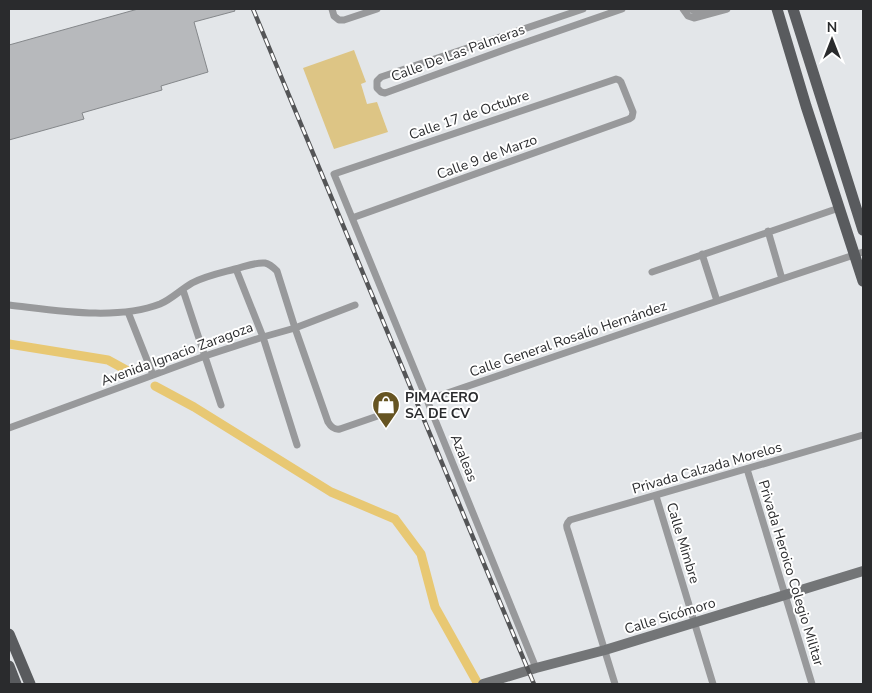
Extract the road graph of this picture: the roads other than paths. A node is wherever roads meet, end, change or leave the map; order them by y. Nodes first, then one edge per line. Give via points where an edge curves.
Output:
1 (377, 9) edge
2 (583, 9) edge
3 (622, 9) edge
4 (683, 9) edge
5 (691, 9) edge
6 (708, 9) edge
7 (727, 9) edge
8 (776, 9) edge
9 (793, 9) edge
10 (333, 12) edge
11 (510, 34) junction
12 (515, 46) junction
13 (611, 81) joint
14 (334, 174) joint
15 (839, 208) junction
16 (352, 218) junction
17 (863, 230) edge
18 (768, 232) junction
19 (859, 253) edge
20 (702, 254) junction
21 (236, 269) junction
22 (652, 272) dead end
23 (782, 279) junction
24 (863, 281) edge
25 (182, 290) junction
26 (717, 301) junction
27 (9, 305) edge
28 (355, 305) dead end
29 (128, 312) junction
30 (295, 328) junction
31 (262, 337) junction
32 (205, 356) junction
33 (153, 375) junction
34 (428, 400) junction
35 (221, 405) dead end
36 (395, 410) dead end
37 (9, 428) edge
38 (863, 435) edge
39 (297, 445) dead end
40 (747, 469) junction
41 (656, 496) junction
42 (863, 572) edge
43 (785, 596) junction
44 (695, 623) junction
45 (9, 634) edge
46 (605, 650) junction
47 (9, 666) edge
48 (536, 668) junction
49 (16, 684) edge
50 (30, 684) edge
51 (483, 684) edge
52 (614, 684) edge
53 (713, 684) edge
54 (812, 684) edge

1 - 10 street via 344,20 339,20
2 - 11 street, Calle De Las Palmeras
3 - 12 street, Calle De Las Palmeras
4 - 7 street via 694,18
5 - 6 street via 697,12
8 - 15 main road
9 - 17 main road
11 - 12 street
11 - 12 street, Calle De Las Palmeras via 381,77 376,81 377,88 385,93
13 - 14 street, Calle 17 de Octubre
13 - 16 street, Calle 9 de Marzo via 621,82 633,112 629,120
14 - 16 street, Azaleas
15 - 18 street
15 - 19 main road
16 - 34 street, Azaleas
18 - 20 street
18 - 23 street
19 - 23 street, Calle General Rosalío Hernández
19 - 24 main road
20 - 22 street
20 - 26 street
21 - 25 street via 204,278
21 - 30 street via 260,263 271,265 277,271
21 - 31 street
23 - 26 street, Calle General Rosalío Hernández
25 - 29 street via 159,304
25 - 32 street
26 - 34 street, Calle General Rosalío Hernández
27 - 29 street via 62,311
28 - 30 street, Avenida Ignacio Zaragoza
29 - 33 street
30 - 31 street, Avenida Ignacio Zaragoza
30 - 36 street via 328,422 334,429
31 - 32 street, Avenida Ignacio Zaragoza
31 - 39 street
32 - 33 street, Avenida Ignacio Zaragoza
32 - 35 street
33 - 37 street, Avenida Ignacio Zaragoza
34 - 48 street, Azaleas
38 - 40 street, Privada Calzada Morelos
40 - 41 street, Privada Calzada Morelos
40 - 43 street, Privada Heroico Colegio Militar
41 - 44 street, Calle Mimbre
41 - 46 street, Privada Calzada Morelos via 570,520 566,525
42 - 43 street, Calle Sicómoro
43 - 44 street, Calle Sicómoro
43 - 54 street, Privada Heroico Colegio Militar
44 - 46 street, Calle Sicómoro
44 - 53 street, Calle Mimbre
45 - 50 main road
46 - 48 street, Calle Sicómoro
46 - 52 street
47 - 49 main road
48 - 51 street, Calle Sicómoro

